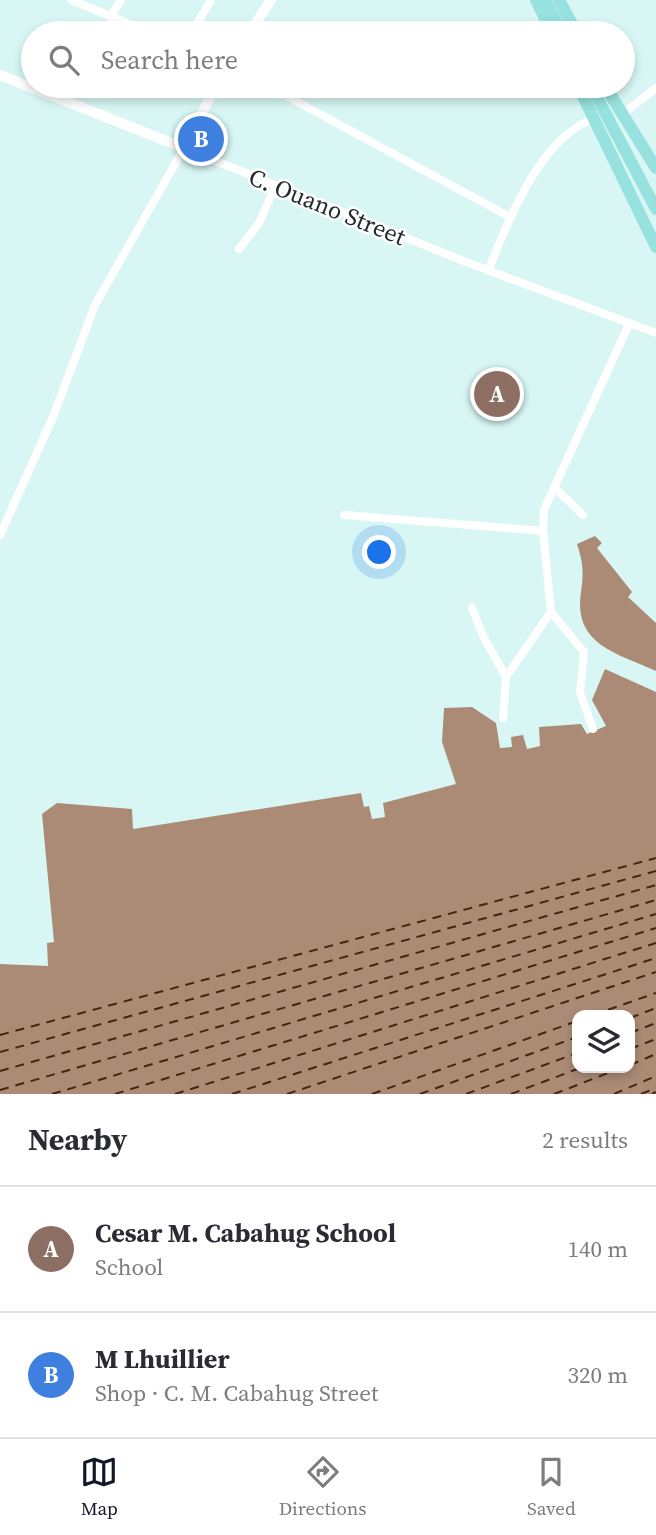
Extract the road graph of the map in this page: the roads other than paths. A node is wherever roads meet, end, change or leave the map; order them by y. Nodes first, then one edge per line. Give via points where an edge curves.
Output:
1 (71, 0) edge
2 (121, 0) edge
3 (271, 0) edge
4 (536, 0) edge
5 (545, 0) edge
6 (559, 0) edge
7 (210, 2) dead end
8 (110, 17) junction
9 (120, 21) edge
10 (198, 21) edge
11 (257, 21) edge
12 (546, 21) edge
13 (557, 21) edge
14 (570, 21) edge
15 (0, 75) edge
16 (21, 83) edge
17 (656, 88) edge
18 (58, 98) edge
19 (210, 98) edge
20 (290, 98) edge
21 (584, 98) edge
22 (597, 98) edge
23 (613, 98) edge
24 (624, 113) junction
25 (594, 118) junction
26 (184, 148) junction
27 (656, 168) edge
28 (275, 187) junction
29 (656, 209) edge
30 (510, 216) junction
31 (656, 247) edge
32 (239, 249) dead end
33 (488, 271) junction
34 (629, 324) junction
35 (656, 333) edge
36 (555, 488) junction
37 (583, 514) dead end
38 (344, 515) dead end
39 (542, 531) junction
40 (0, 535) edge
41 (472, 608) dead end
42 (551, 612) junction
43 (506, 677) junction
44 (503, 718) dead end
45 (593, 729) dead end

1 - 8 street
2 - 8 street
3 - 11 street
4 - 12 main road
5 - 13 main road
6 - 14 main road
7 - 10 street
8 - 9 street
15 - 16 street, C. Ouano Street
17 - 24 street
18 - 26 street, C. Ouano Street
19 - 26 street
20 - 30 street
21 - 25 main road
22 - 29 main road
23 - 24 main road
24 - 27 main road
25 - 30 street via 550,149
25 - 31 main road
26 - 28 street, C. Ouano Street
26 - 40 street via 95,305 53,418
28 - 32 street via 259,223
28 - 33 street, C. Ouano Street
30 - 33 street
33 - 34 street, C. Ouano Street
34 - 35 street, C. Ouano Street
34 - 36 street
36 - 37 street
36 - 39 street via 544,510
38 - 39 street
39 - 42 street
41 - 43 street
42 - 43 street
42 - 45 street via 584,652 580,692
43 - 44 street

